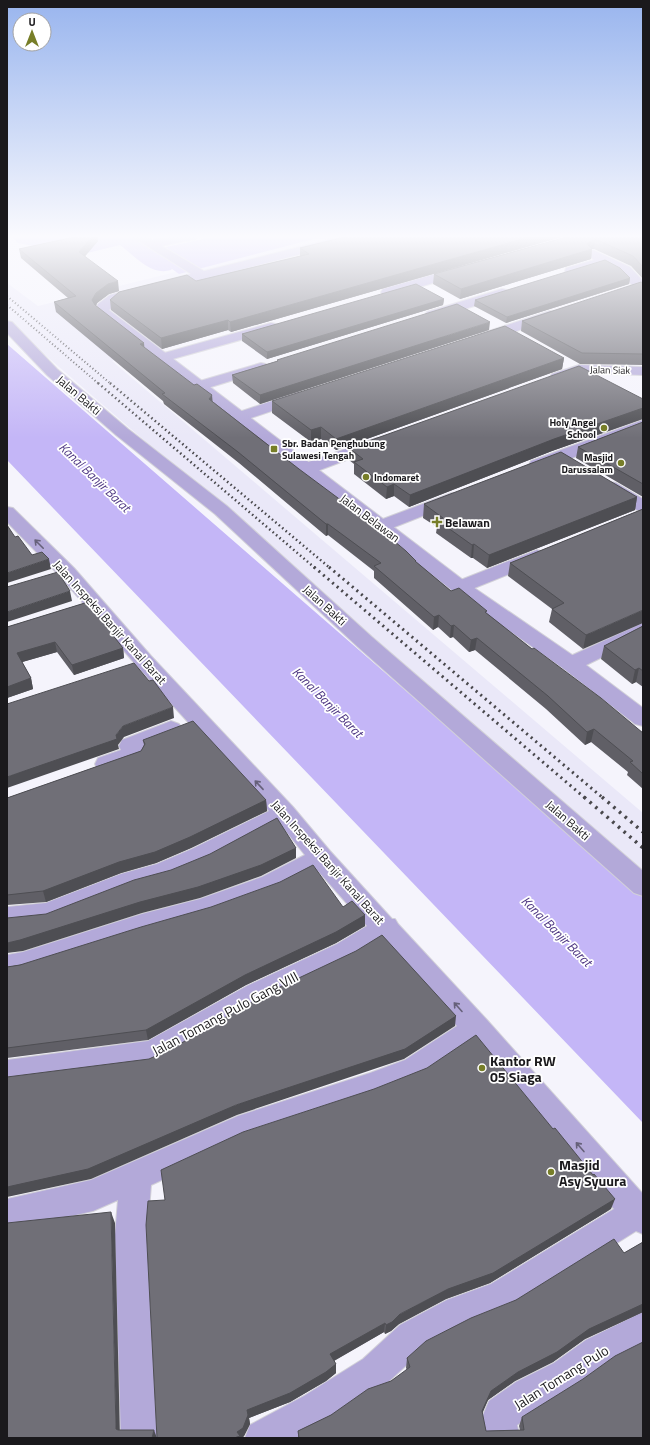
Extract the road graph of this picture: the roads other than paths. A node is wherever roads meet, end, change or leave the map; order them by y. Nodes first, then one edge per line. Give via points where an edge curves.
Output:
1 (106, 303) edge
2 (456, 303) edge
3 (468, 303) edge
4 (460, 306) junction
5 (566, 310) edge
6 (422, 318) edge
7 (281, 324) edge
8 (7, 325) edge
9 (506, 330) junction
10 (519, 337) edge
11 (468, 342) edge
12 (162, 358) junction
13 (277, 362) edge
14 (572, 366) junction
15 (643, 371) edge
16 (542, 383) edge
17 (605, 383) edge
18 (198, 386) junction
19 (310, 394) edge
20 (239, 417) junction
21 (643, 425) edge
22 (394, 437) edge
23 (559, 456) junction
24 (579, 468) edge
25 (306, 469) junction
26 (523, 471) edge
27 (598, 479) edge
28 (465, 493) edge
29 (643, 506) edge
30 (10, 525) edge
31 (381, 526) junction
32 (549, 551) edge
33 (460, 587) junction
34 (643, 630) edge
35 (572, 664) junction
36 (197, 719) junction
37 (643, 719) edge
38 (87, 771) edge
39 (285, 813) junction
40 (321, 858) junction
41 (643, 886) edge
42 (7, 916) edge
43 (386, 927) junction
44 (7, 966) edge
45 (477, 1029) junction
46 (7, 1073) edge
47 (136, 1176) junction
48 (7, 1215) edge
49 (640, 1215) edge
50 (643, 1329) edge
51 (279, 1434) edge
52 (139, 1438) edge
53 (502, 1438) edge

1 - 12 street, Jalan Belawan via 102,311
2 - 4 street
3 - 4 street
4 - 6 street
4 - 9 street
5 - 9 street
7 - 12 street
8 - 41 street, Jalan Bakti via 52,372 220,510 371,647
9 - 10 street
9 - 11 street
12 - 18 street, Jalan Belawan
13 - 18 street
14 - 15 street, Jalan Siak
14 - 16 street, Jalan Siak
14 - 17 street
18 - 20 street, Jalan Belawan
19 - 20 street
20 - 25 street, Jalan Belawan
21 - 23 street
22 - 25 street
23 - 24 street
23 - 26 street
25 - 31 street, Jalan Belawan
27 - 29 street
28 - 31 street
36 -> 30 street, Jalan Inspeksi Banjir Kanal Barat via 134,665
31 - 33 street, Jalan Belawan
32 - 33 street
33 - 35 street, Jalan Belawan
34 - 35 street
35 - 37 street, Jalan Belawan
36 - 38 street via 133,744 130,746 134,754
39 -> 36 street, Jalan Inspeksi Banjir Kanal Barat
39 - 40 street, Jalan Inspeksi Banjir Kanal Barat
39 - 42 street via 201,856 163,872 130,881 48,913
40 - 43 street, Jalan Inspeksi Banjir Kanal Barat
40 - 44 street via 271,884 203,909
45 -> 43 street, Jalan Inspeksi Banjir Kanal Barat
43 - 46 street, Jalan Tomang Pulo Gang VIII via 346,952 257,994 150,1054
45 - 47 street via 415,1069 373,1086 238,1130
49 -> 45 street, Jalan Inspeksi Banjir Kanal Barat
47 - 48 street via 92,1195
47 - 52 street via 131,1235
49 - 51 street via 500,1297 459,1312 412,1337 375,1371
50 - 53 street, Jalan Tomang Pulo via 598,1352 502,1414 498,1422

